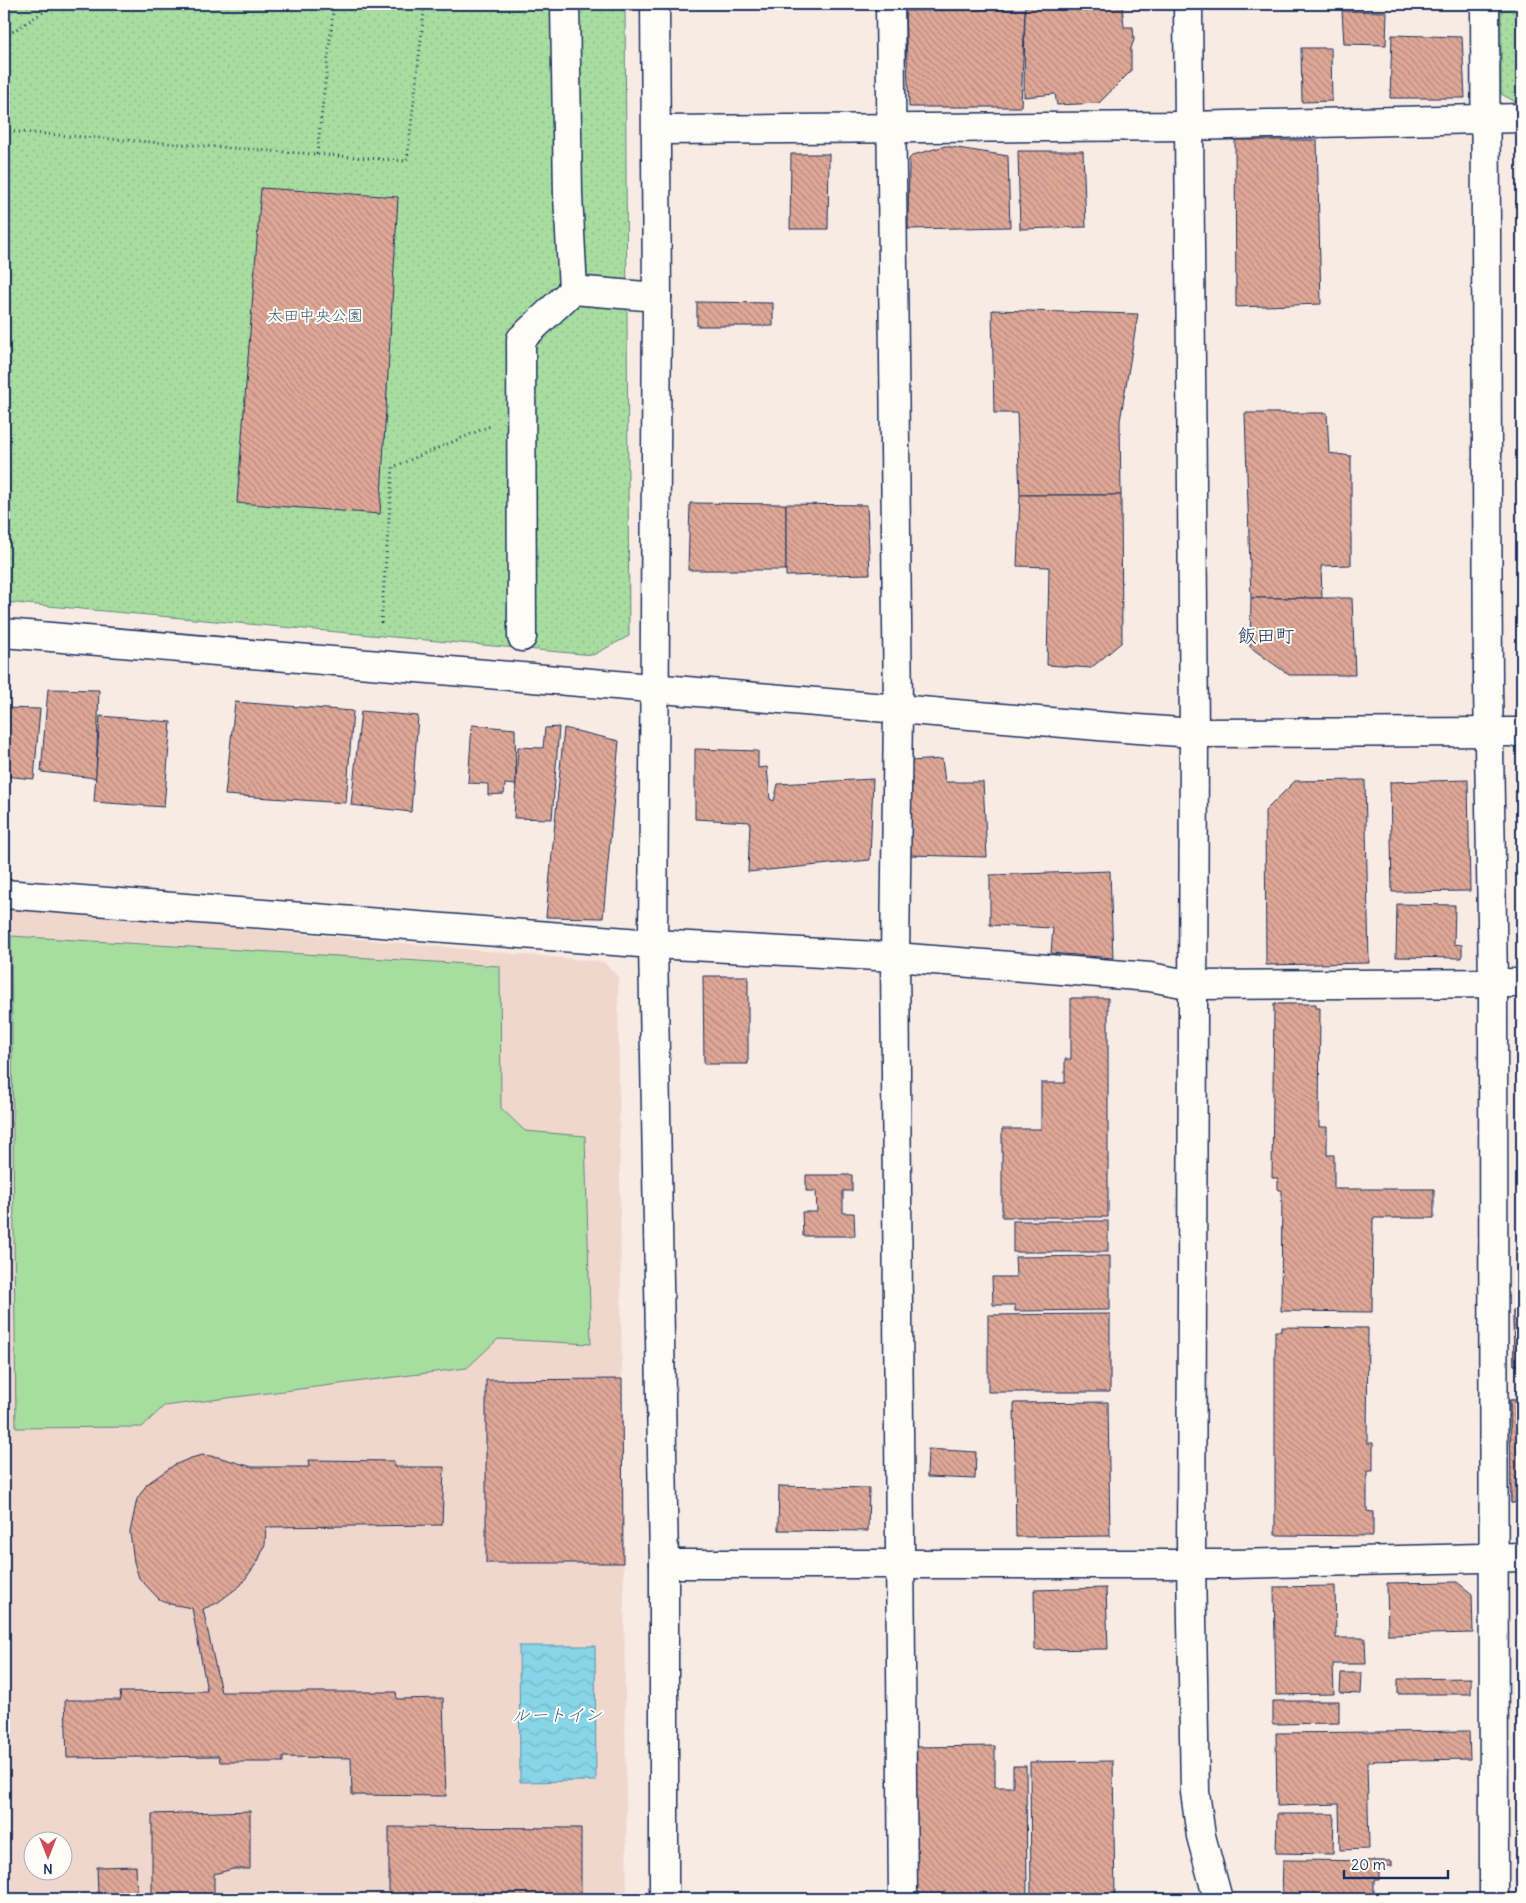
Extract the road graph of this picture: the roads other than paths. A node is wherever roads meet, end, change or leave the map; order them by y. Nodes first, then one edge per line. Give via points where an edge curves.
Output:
1 (566, 4) edge
2 (655, 4) edge
3 (890, 4) edge
4 (1188, 4) edge
5 (1485, 4) edge
6 (1485, 118) junction
7 (1522, 118) edge
8 (1189, 126) junction
9 (891, 127) junction
10 (657, 130) junction
11 (573, 290) junction
12 (657, 297) junction
13 (4, 633) edge
14 (522, 637) dead end
15 (654, 689) junction
16 (898, 709) junction
17 (1522, 732) edge
18 (1194, 733) junction
19 (1489, 733) junction
20 (4, 894) edge
21 (653, 944) junction
22 (895, 957) junction
23 (1493, 983) junction
24 (1522, 983) edge
25 (1194, 985) junction
26 (1522, 1556) edge
27 (1492, 1557) junction
28 (664, 1564) junction
29 (1191, 1564) junction
30 (900, 1565) junction
31 (664, 1899) edge
32 (903, 1899) edge
33 (1218, 1899) edge
34 (1494, 1899) edge

1 - 11 street via 568,195
2 - 10 street
3 - 9 street
4 - 8 street
5 - 6 street
6 - 7 street
6 - 8 street
6 - 19 street
8 - 9 street
8 - 18 street
9 - 10 street
9 - 16 street
10 - 12 street
11 - 12 street
11 - 14 street via 521,339
12 - 15 street
13 - 15 street
15 - 16 street
15 - 21 street
16 - 18 street
16 - 22 street
17 - 19 street
18 - 19 street
18 - 25 street
19 - 23 street
20 - 21 street
21 - 22 street
21 - 28 street
22 - 25 street via 1150,977
22 - 30 street
23 - 24 street
23 - 25 street
23 - 27 street
25 - 29 street
26 - 27 street
27 - 29 street
27 - 34 street
28 - 30 street
28 - 31 street
29 - 30 street
29 - 33 street via 1195,1792
30 - 32 street

